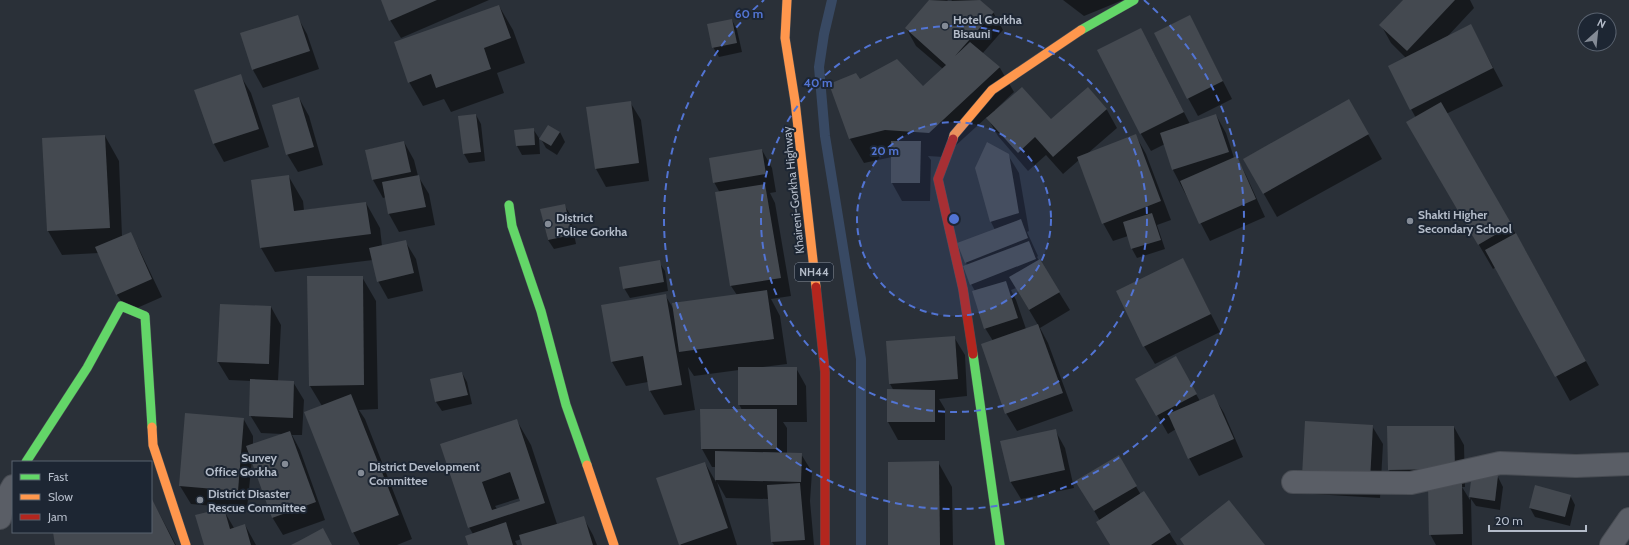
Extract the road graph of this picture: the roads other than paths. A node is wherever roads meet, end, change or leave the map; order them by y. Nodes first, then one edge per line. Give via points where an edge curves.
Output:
1 (787, 0) edge
2 (1134, 0) edge
3 (509, 205) dead end
4 (27, 461) edge
5 (1629, 464) edge
6 (1293, 482) dead end
7 (12, 488) edge
8 (0, 518) edge
9 (1629, 519) edge
10 (186, 545) edge
11 (614, 545) edge
12 (825, 545) edge
13 (1000, 545) edge
14 (1611, 545) edge

1 - 12 street, Khaireni-Gorkha Highway / NH44 via 785,38 795,101 825,372
2 - 13 street via 1086,26 992,90 954,135 938,179 963,289
3 - 11 street via 512,226 541,311 566,405
4 - 10 street via 87,368 121,306 145,316 153,445
5 - 6 street via 1576,466 1500,463 1411,483
7 - 8 street via 3,504
9 - 14 street

